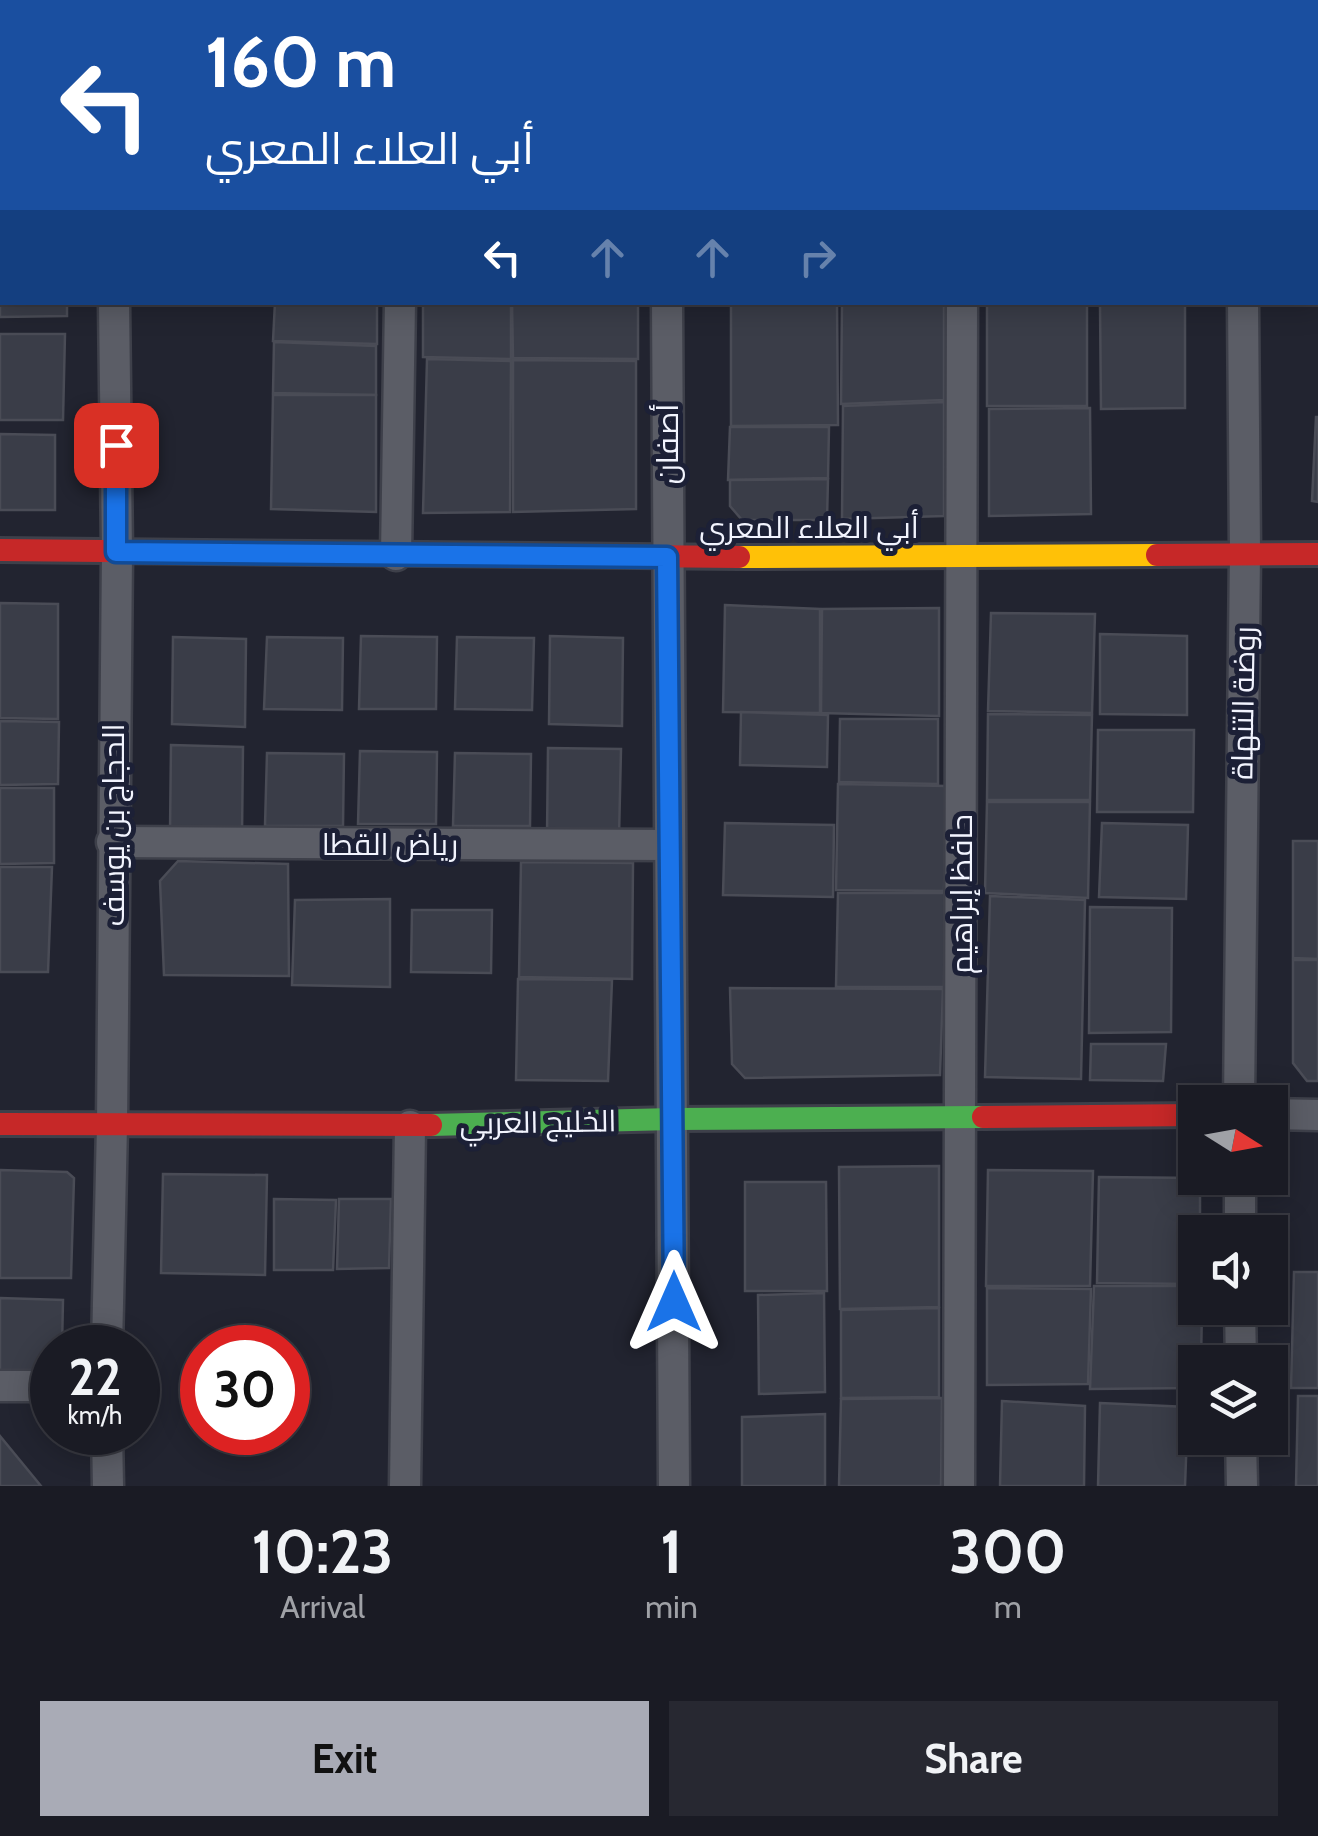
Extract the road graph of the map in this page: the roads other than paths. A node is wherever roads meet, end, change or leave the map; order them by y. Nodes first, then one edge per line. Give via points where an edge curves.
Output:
1 (114, 305) edge
2 (400, 305) edge
3 (667, 305) edge
4 (962, 305) edge
5 (1243, 305) edge
6 (0, 550) edge
7 (116, 552) junction
8 (1244, 553) junction
9 (1318, 554) edge
10 (396, 555) junction
11 (667, 557) junction
12 (964, 557) junction
13 (112, 842) junction
14 (668, 846) junction
15 (1239, 1085) edge
16 (1178, 1114) edge
17 (1288, 1114) edge
18 (1318, 1115) edge
19 (960, 1118) junction
20 (673, 1119) junction
21 (0, 1124) edge
22 (112, 1126) junction
23 (410, 1126) junction
24 (108, 1325) edge
25 (0, 1386) edge
26 (30, 1386) edge
27 (107, 1455) edge
28 (1241, 1455) edge
29 (108, 1486) edge
30 (405, 1486) edge
31 (674, 1486) edge
32 (959, 1486) edge
33 (1242, 1486) edge

1 - 7 street, الحجاج بن يوسف
2 - 10 street
3 - 11 street, أصفان
4 - 12 street, حافظ إبراهيم
5 - 8 street, روضة التنهاة
6 - 7 street, أبي العلاء المعري
7 - 10 street, أبي العلاء المعري
7 - 13 street, الحجاج بن يوسف
8 - 9 street, أبي العلاء المعري
8 - 12 street, أبي العلاء المعري
8 - 15 street, روضة التنهاة
10 - 11 street, أبي العلاء المعري
11 - 12 street, أبي العلاء المعري
11 - 14 street, أصفان
12 - 19 street, حافظ إبراهيم
13 - 14 street, رياض القطا
13 - 22 street, الحجاج بن يوسف
14 - 20 street, أصفان
16 - 19 street, الخليج العربي
17 - 18 street
19 - 20 street, الخليج العربي
19 - 32 street, حافظ إبراهيم
20 - 23 street, الخليج العربي
20 - 31 street, أصفان
21 - 22 street, الخليج العربي
22 - 23 street, الخليج العربي
22 - 24 street, الحجاج بن يوسف
23 - 30 street
25 - 26 street
27 - 29 street
28 - 33 street

